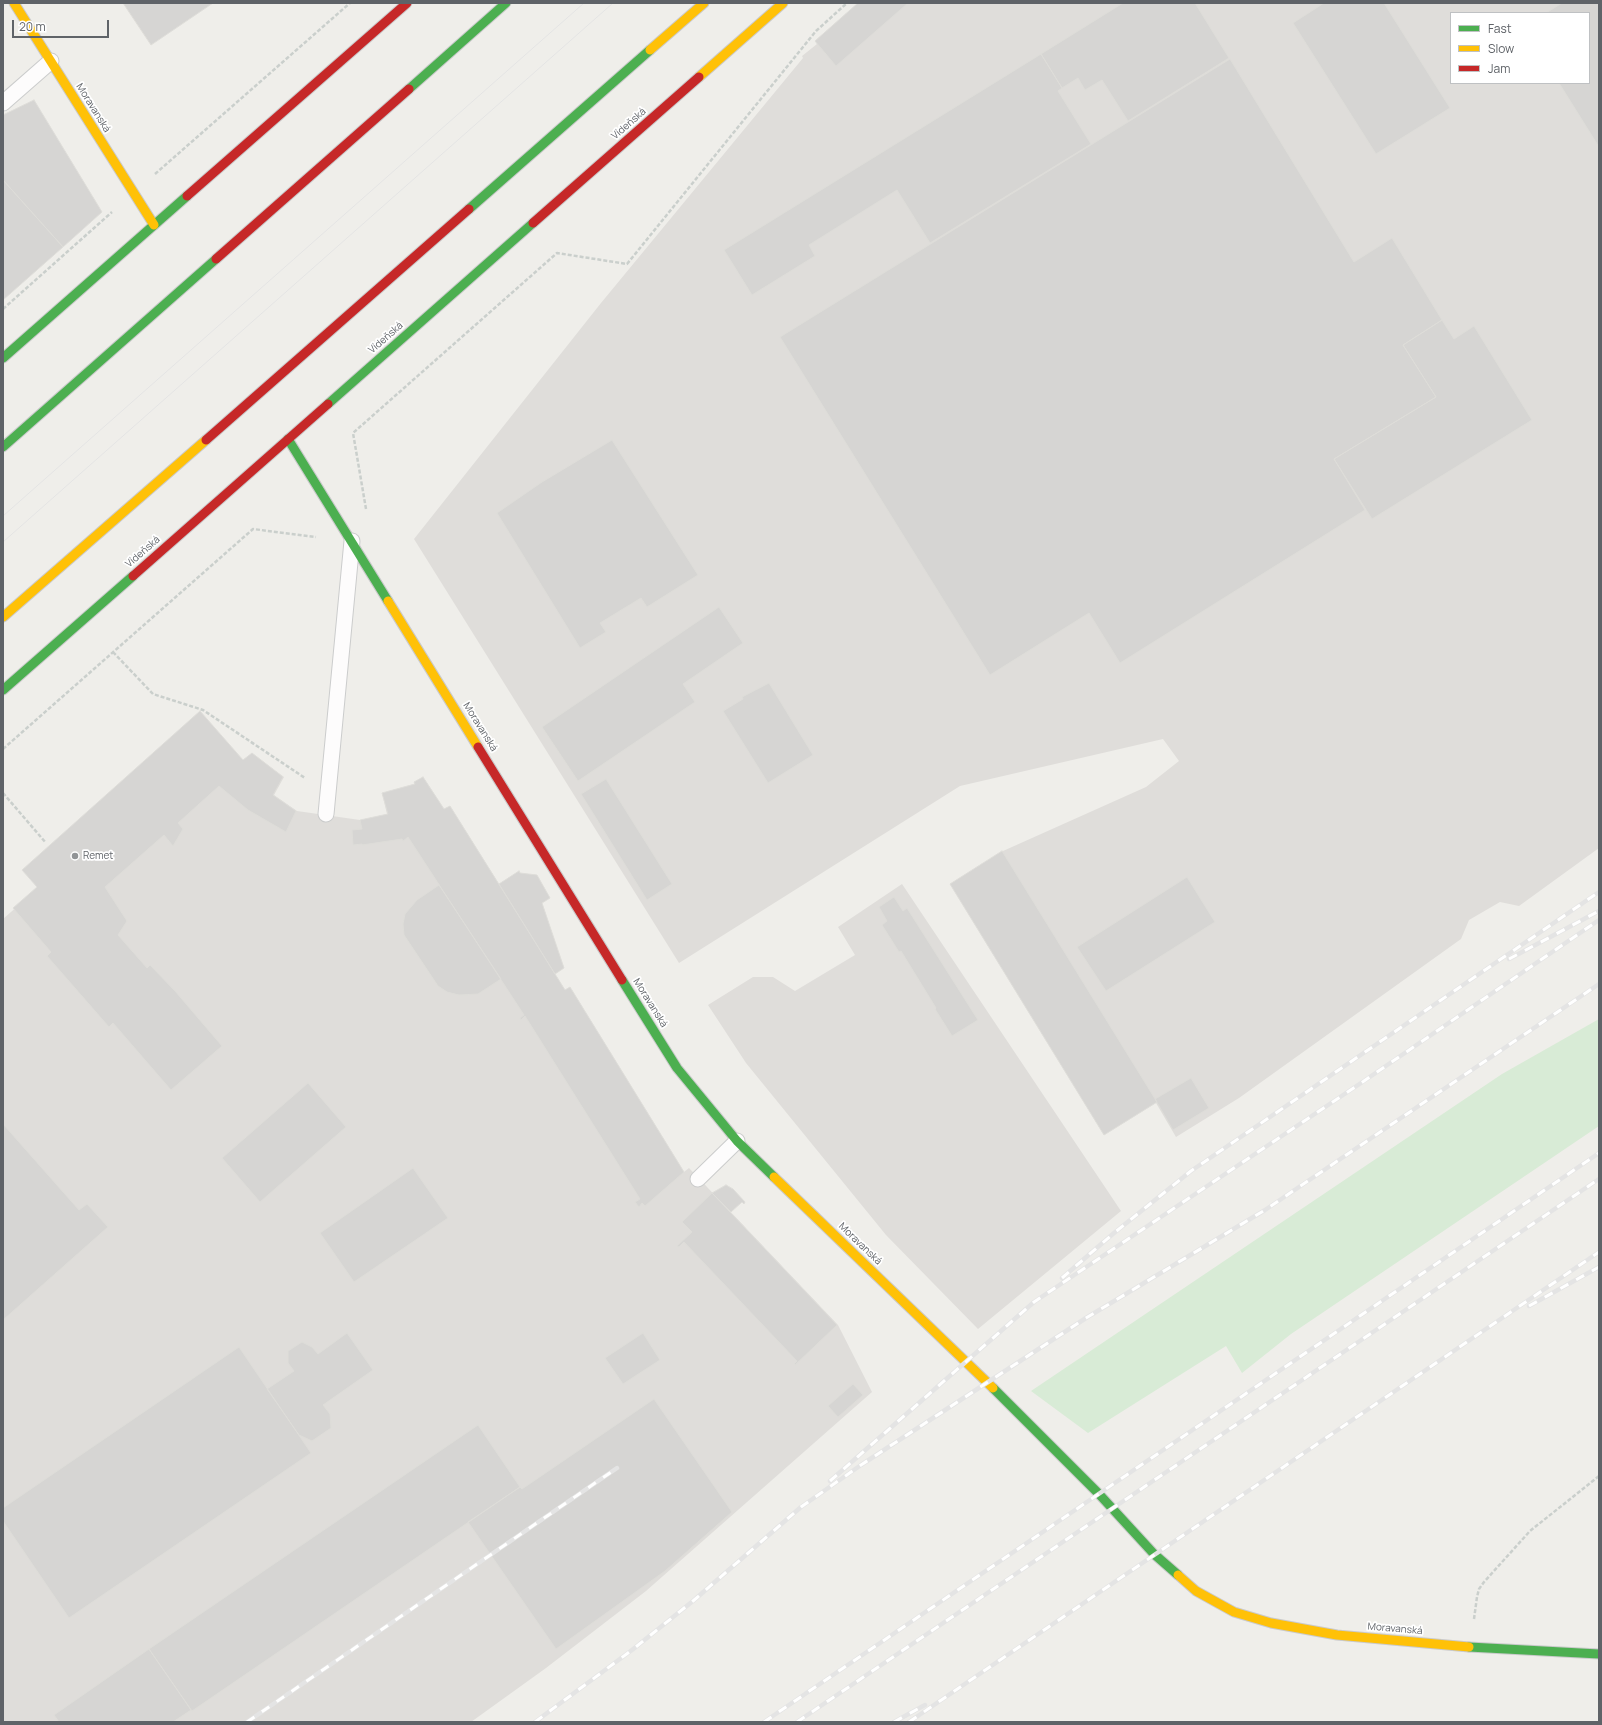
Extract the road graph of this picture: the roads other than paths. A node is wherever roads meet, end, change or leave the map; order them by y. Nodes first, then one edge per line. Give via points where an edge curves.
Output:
1 (14, 3) edge
2 (407, 3) edge
3 (506, 3) edge
4 (704, 3) edge
5 (783, 3) edge
6 (51, 61) junction
7 (3, 103) edge
8 (154, 225) junction
9 (3, 358) edge
10 (288, 439) junction
11 (3, 447) edge
12 (352, 541) junction
13 (3, 617) edge
14 (3, 690) edge
15 (326, 814) dead end
16 (737, 1141) junction
17 (698, 1180) dead end
18 (1599, 1654) edge

1 - 6 main road, Moravanská
2 - 8 main road
3 - 11 main road
4 - 13 main road
5 - 10 main road, Vídeňská
6 - 7 lane
6 - 8 main road, Moravanská
8 - 9 main road
10 - 12 main road, Moravanská
10 - 14 main road, Vídeňská
12 - 15 lane
12 - 16 main road, Moravanská via 678,1068
16 - 17 lane
16 - 18 main road, Moravanská via 967,1363 1099,1494 1154,1554 1196,1591 1234,1612 1271,1624 1337,1634 1474,1647

